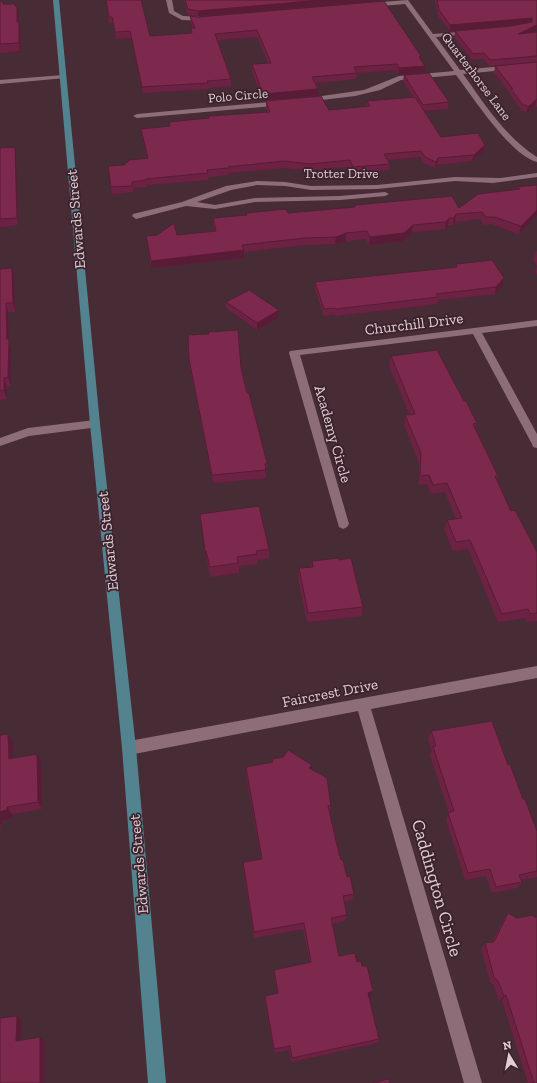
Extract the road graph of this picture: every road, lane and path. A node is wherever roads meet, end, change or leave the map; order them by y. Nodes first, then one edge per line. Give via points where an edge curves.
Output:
1 (56, 0) edge
2 (169, 0) edge
3 (405, 1) edge
4 (360, 6) edge
5 (213, 19) edge
6 (478, 32) edge
7 (431, 36) junction
8 (537, 65) edge
9 (459, 73) junction
10 (63, 77) junction
11 (478, 78) dead end
12 (464, 79) junction
13 (0, 82) edge
14 (387, 85) junction
15 (137, 116) dead end
16 (537, 160) edge
17 (537, 175) edge
18 (500, 180) junction
19 (185, 204) junction
20 (136, 216) dead end
21 (537, 323) edge
22 (477, 332) junction
23 (294, 353) joint
24 (95, 424) junction
25 (0, 442) edge
26 (537, 444) edge
27 (343, 524) dead end
28 (537, 672) edge
29 (363, 704) junction
30 (129, 748) junction
31 (158, 1083) edge
32 (472, 1083) edge

1 - 10 main road, Edwards Street
2 - 5 street via 171,12 182,18
3 - 4 street
3 - 7 street, Quarterhorse Lane
6 - 7 street
7 - 9 street, Quarterhorse Lane
8 - 9 street, Polo Circle
9 - 12 street, Quarterhorse Lane
9 - 14 street, Polo Circle via 400,78
10 - 13 street
10 - 24 main road, Edwards Street
11 - 12 street, Polo Circle
12 - 14 street, Polo Circle
12 - 16 street, Quarterhorse Lane via 502,131
14 - 15 street, Polo Circle via 349,96
17 - 18 street, Trotter Drive
18 - 19 street, Trotter Drive via 459,187 340,198 255,200 215,207
18 - 19 street, Trotter Drive via 455,179 377,187 311,188 257,183 229,188
19 - 20 street, Trotter Drive
21 - 22 street, Churchill Drive
22 - 23 street, Churchill Drive
22 - 26 street
23 - 27 street, Academy Circle
24 - 25 street via 28,432
24 - 30 main road, Edwards Street
28 - 29 street, Faircrest Drive
29 - 30 street, Faircrest Drive
29 - 32 street, Caddington Circle
30 - 31 main road, Edwards Street

